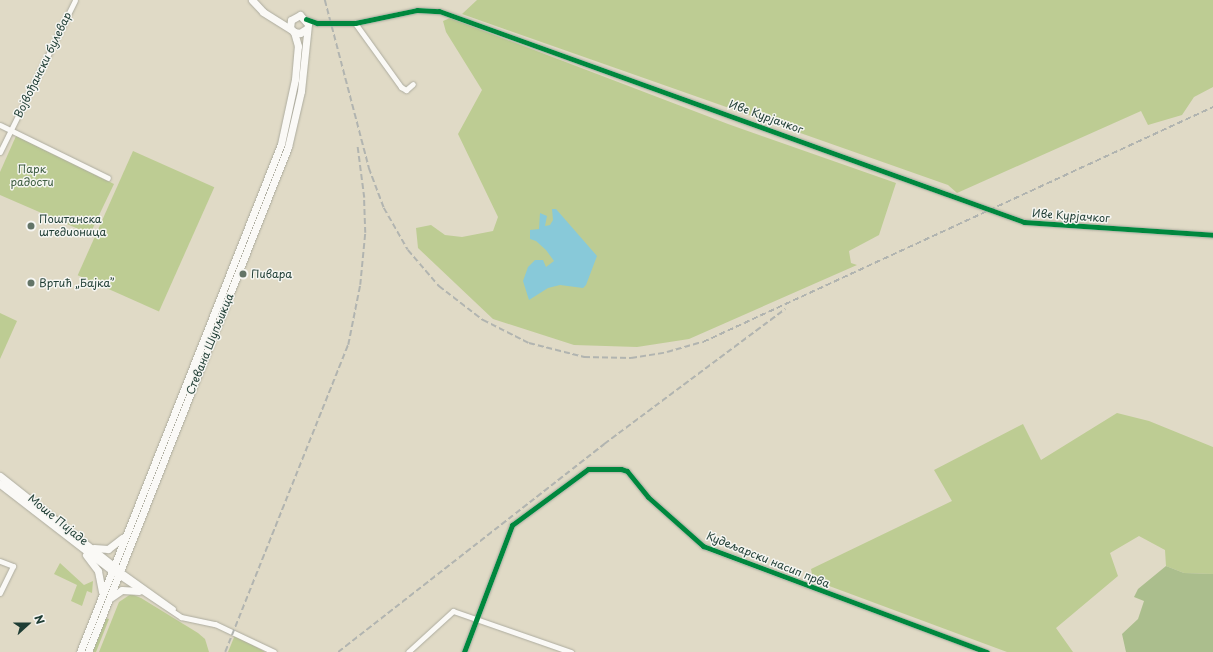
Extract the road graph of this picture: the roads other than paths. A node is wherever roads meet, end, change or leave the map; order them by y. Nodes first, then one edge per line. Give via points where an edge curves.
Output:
1 (74, 0) edge
2 (252, 0) edge
3 (293, 18) junction
4 (273, 19) junction
5 (306, 19) junction
6 (317, 23) junction
7 (355, 23) junction
8 (306, 29) junction
9 (293, 31) junction
10 (413, 84) dead end
11 (0, 125) edge
12 (10, 130) junction
13 (0, 152) edge
14 (108, 178) dead end
15 (1213, 236) edge
16 (0, 476) edge
17 (0, 484) edge
18 (127, 531) junction
19 (77, 544) junction
20 (91, 547) junction
21 (0, 560) edge
22 (116, 571) junction
23 (139, 591) junction
24 (0, 593) edge
25 (104, 599) junction
26 (181, 617) junction
27 (477, 618) junction
28 (80, 652) edge
29 (88, 652) edge
30 (274, 652) edge
31 (408, 652) edge
32 (464, 652) edge
33 (571, 652) edge
34 (987, 652) edge

1 - 12 street, Војвођански булевар
2 - 4 main road
3 - 4 main road
3 - 5 main road via 300,15
3 - 9 main road via 290,25
4 - 9 main road
5 - 6 street
5 - 8 main road
6 - 7 street, Иве Курјачког
6 - 8 street
7 - 10 street via 401,87 406,90
7 - 15 street, Иве Курјачког via 417,10 440,12 1026,223
8 - 9 main road via 300,33
8 - 22 main road, Стевана Шупљикца via 301,91 288,147
9 - 18 main road, Стевана Шупљикца via 298,46 295,79 281,144
11 - 12 street
12 - 13 street, Војвођански булевар
12 - 14 street
16 - 20 main road, Моше Пијаде
17 - 19 main road, Моше Пијаде
18 - 20 main road via 119,543 108,549
18 - 22 main road, Стевана Шупљикца
19 - 22 main road, Моше Пијаде
19 - 25 main road via 98,571
20 - 22 main road, Моше Пијаде
21 - 24 street via 13,566
22 - 23 street
22 - 25 main road, Стевана Шупљикца
22 - 26 street
23 - 25 main road via 122,590
23 - 26 street
25 - 28 main road, Стевана Шупљикца
25 - 29 main road, Стевана Шупљикца
26 - 30 street via 215,624
27 - 31 street via 453,611
27 - 32 street, Кудељарски насип прва
27 - 33 street
27 - 34 street, Кудељарски насип прва via 512,525 588,469 621,469 627,471 648,497 703,546

